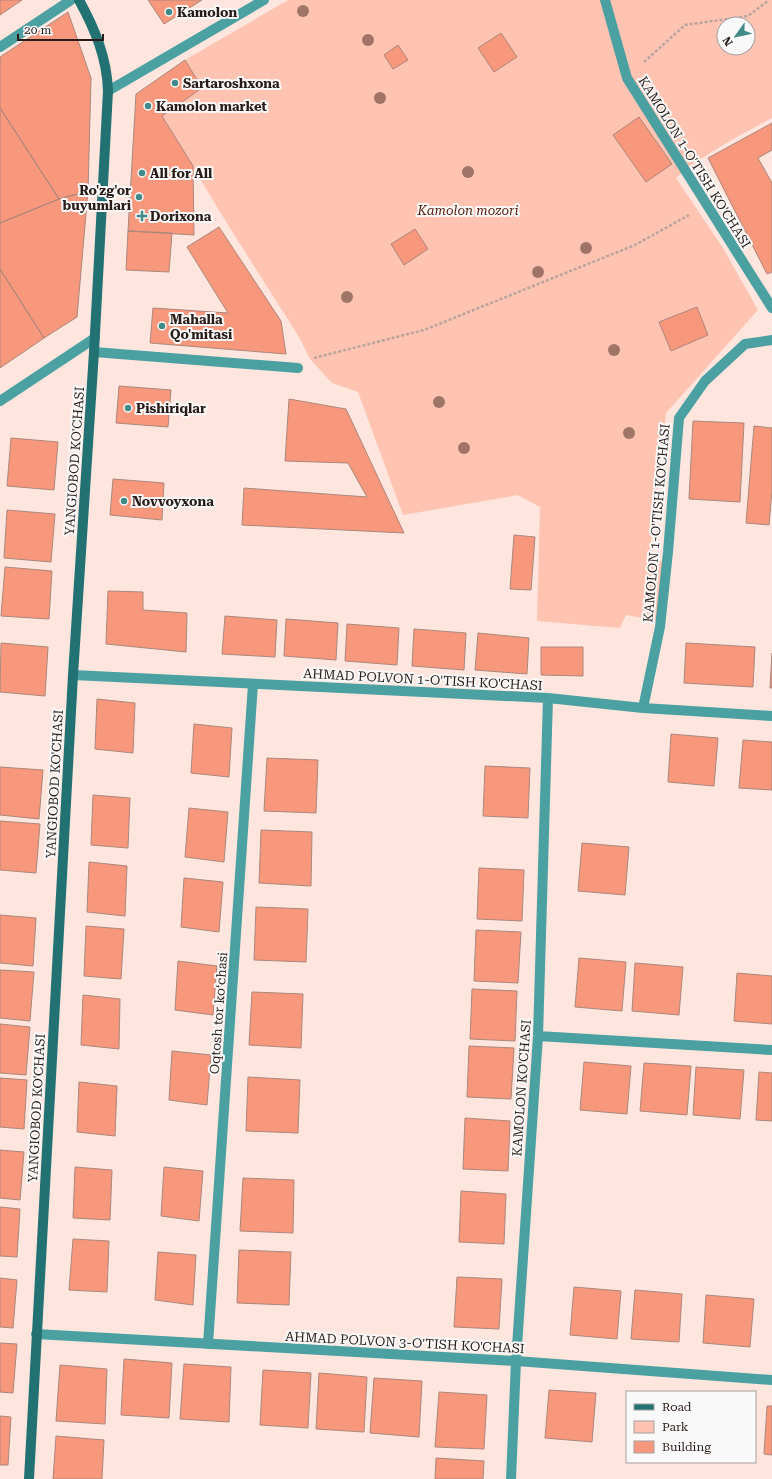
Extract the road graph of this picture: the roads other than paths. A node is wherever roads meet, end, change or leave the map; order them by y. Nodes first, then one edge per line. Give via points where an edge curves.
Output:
1 (71, 0) edge
2 (79, 0) edge
3 (264, 0) edge
4 (605, 0) edge
5 (0, 47) edge
6 (108, 91) junction
7 (772, 308) edge
8 (95, 338) junction
9 (772, 340) edge
10 (94, 352) junction
11 (298, 368) dead end
12 (0, 401) edge
13 (73, 675) junction
14 (253, 684) junction
15 (548, 698) junction
16 (644, 708) junction
17 (772, 716) edge
18 (538, 1036) junction
19 (772, 1050) edge
20 (36, 1334) junction
21 (208, 1344) junction
22 (516, 1361) junction
23 (772, 1380) edge
24 (29, 1479) edge
25 (511, 1479) edge

1 - 5 street
2 - 6 street via 103,53
3 - 6 street
4 - 7 street, KAMOLON 1-O'TISH KO'CHASI via 626,78
6 - 8 street, YANGIOBOD KO'CHASI
8 - 10 street, YANGIOBOD KO'CHASI
8 - 12 street
9 - 16 street, KAMOLON 1-O'TISH KO'CHASI via 745,344 705,381 679,418 660,627
10 - 11 street
10 - 13 street, YANGIOBOD KO'CHASI
13 - 14 street, AHMAD POLVON 1-O'TISH KO'CHASI
13 - 20 street, YANGIOBOD KO'CHASI
14 - 15 street, AHMAD POLVON 1-O'TISH KO'CHASI
14 - 21 street, Oqtosh tor koʻchasi
15 - 16 street, AHMAD POLVON 1-O'TISH KO'CHASI
15 - 18 street, KAMOLON KO'CHASI
16 - 17 street, AHMAD POLVON 1-O'TISH KO'CHASI
18 - 19 street
18 - 22 street, KAMOLON KO'CHASI
20 - 21 street, AHMAD POLVON 3-O'TISH KO'CHASI
20 - 24 street, YANGIOBOD KO'CHASI
21 - 22 street, AHMAD POLVON 3-O'TISH KO'CHASI
22 - 23 street, AHMAD POLVON 3-O'TISH KO'CHASI
22 - 25 street, KAMOLON KO'CHASI

